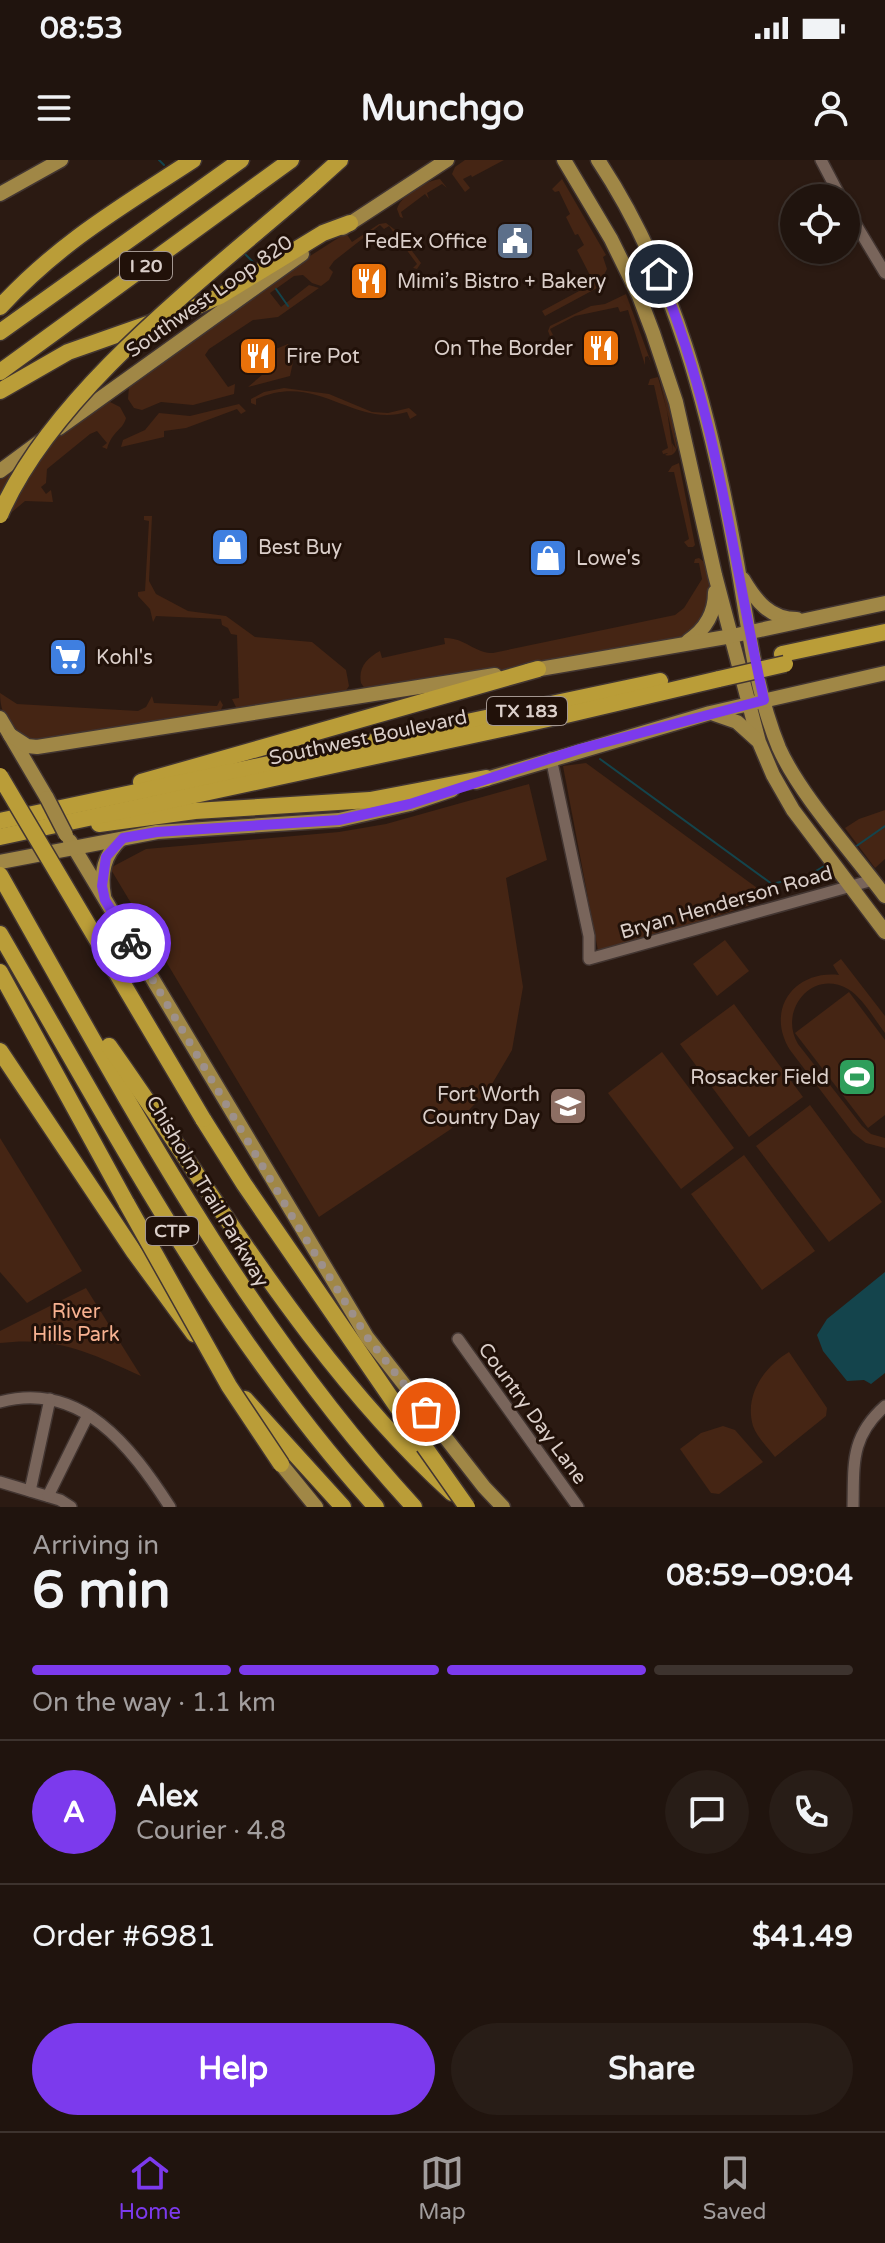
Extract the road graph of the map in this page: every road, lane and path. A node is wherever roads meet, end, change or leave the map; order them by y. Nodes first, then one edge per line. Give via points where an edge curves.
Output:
1 (61, 160) edge
2 (193, 160) edge
3 (241, 160) edge
4 (291, 160) edge
5 (340, 160) edge
6 (447, 160) edge
7 (564, 160) edge
8 (598, 160) edge
9 (821, 160) edge
10 (834, 184) edge
11 (0, 194) edge
12 (350, 223) junction
13 (860, 231) edge
14 (885, 273) edge
15 (0, 307) edge
16 (0, 332) edge
17 (0, 372) edge
18 (0, 391) edge
19 (0, 471) edge
20 (0, 515) edge
21 (739, 572) junction
22 (715, 575) junction
23 (885, 603) edge
24 (814, 619) junction
25 (749, 632) junction
26 (885, 632) edge
27 (732, 636) junction
28 (885, 643) edge
29 (680, 645) junction
30 (784, 659) junction
31 (538, 669) junction
32 (885, 673) edge
33 (718, 674) junction
34 (808, 690) junction
35 (764, 700) junction
36 (748, 705) junction
37 (710, 713) junction
38 (0, 718) edge
39 (774, 734) junction
40 (10, 735) junction
41 (759, 742) junction
42 (551, 758) junction
43 (0, 776) edge
44 (486, 778) junction
45 (67, 807) junction
46 (0, 821) edge
47 (5, 836) edge
48 (123, 838) junction
49 (70, 841) junction
50 (8, 861) edge
51 (0, 875) edge
52 (873, 880) junction
53 (851, 886) junction
54 (885, 896) edge
55 (105, 900) junction
56 (885, 932) edge
57 (0, 934) edge
58 (53, 968) junction
59 (0, 972) edge
60 (0, 1051) edge
61 (458, 1339) dead end
62 (50, 1399) junction
63 (0, 1402) edge
64 (885, 1406) edge
65 (88, 1415) junction
66 (281, 1464) joint
67 (0, 1482) edge
68 (30, 1491) junction
69 (48, 1496) junction
70 (71, 1507) edge
71 (170, 1507) edge
72 (316, 1507) edge
73 (343, 1507) edge
74 (376, 1507) edge
75 (414, 1507) edge
76 (467, 1507) edge
77 (503, 1507) edge
78 (578, 1507) edge
79 (853, 1507) edge

1 - 11 main road
2 - 15 highway via 89,227
3 - 16 highway, I 20
4 - 17 highway, I 20
5 - 20 highway, bridge via 99,377 33,457
6 - 12 main road, Southwest Loop 820
7 - 22 main road via 600,218 646,314 676,402
8 - 21 main road via 645,244 693,363
9 - 10 street
12 - 18 highway via 323,233 220,296 68,352
12 - 19 main road, Southwest Loop 820
13 - 14 street
21 - 24 main road via 758,602 772,613
21 - 25 main road
22 - 27 main road
22 - 29 main road via 709,620
23 - 24 main road, Southwest Boulevard
24 - 25 main road, Southwest Boulevard
25 - 27 main road, Southwest Boulevard
25 - 35 main road
26 - 30 highway, Southwest Boulevard / TX 183
27 - 29 main road, Southwest Boulevard
27 - 36 main road
28 - 30 highway, Southwest Boulevard / TX 183
29 - 31 main road, Southwest Boulevard
30 - 33 highway, Southwest Boulevard / TX 183
31 - 40 main road, Southwest Boulevard via 37,747
31 - 45 highway
32 - 34 main road
33 - 45 highway, Southwest Boulevard / TX 183
33 - 47 highway, Southwest Boulevard / TX 183 via 566,715
34 - 35 main road
34 - 39 main road via 781,711
35 - 36 main road
35 - 39 main road
36 - 37 main road
36 - 41 main road
37 - 41 main road via 737,722
37 - 42 main road
38 - 40 main road
39 - 52 main road via 792,772
40 - 49 main road, bridge
41 - 53 main road via 785,796
42 - 44 main road
42 - 53 street, Bryan Henderson Road via 589,936 589,959
43 - 76 highway, bridge via 244,1184
44 - 47 highway via 370,800 195,811
44 - 48 main road via 410,804 339,820
45 - 46 highway, Southwest Boulevard / TX 183
48 - 49 main road
48 - 55 main road via 106,857
49 - 50 main road
49 - 55 main road
51 - 58 highway, Chisholm Trail Parkway / CTP
52 - 53 street, Bryan Henderson Road
52 - 54 main road
53 - 56 main road
55 - 77 main road via 367,1337
57 - 74 highway, CTP via 193,1264 286,1398
58 - 75 highway, Chisholm Trail Parkway / CTP via 235,1278 308,1381
58 - 76 highway via 325,1356 418,1461
59 - 66 highway, bridge via 229,1386
60 - 73 highway via 171,1304 241,1395
61 - 78 street, Country Day Lane
62 - 63 street
62 - 65 street
62 - 68 street
64 - 79 street via 862,1431
65 - 69 street
65 - 71 street via 121,1440
66 - 72 main road
67 - 68 street
68 - 69 street
69 - 70 street

